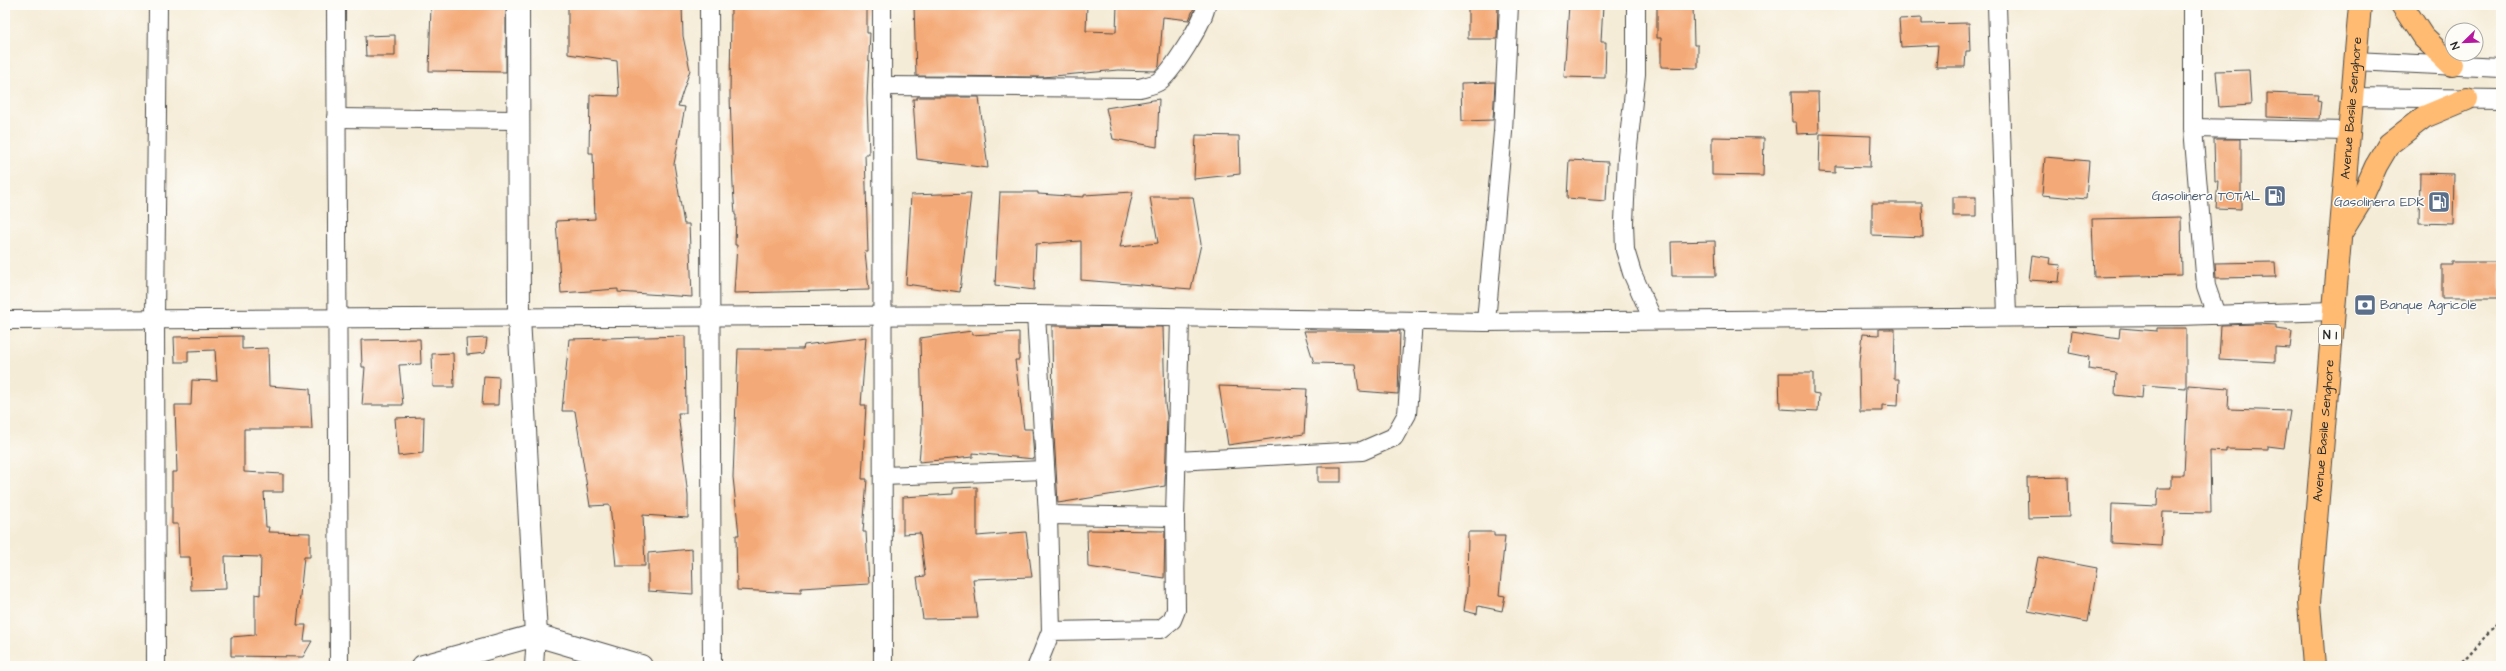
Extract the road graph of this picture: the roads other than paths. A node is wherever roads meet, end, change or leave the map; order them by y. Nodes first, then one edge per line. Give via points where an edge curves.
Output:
1 (158, 5) edge
2 (336, 5) edge
3 (518, 5) edge
4 (710, 5) edge
5 (882, 5) edge
6 (1206, 5) edge
7 (1509, 5) edge
8 (1636, 5) edge
9 (1997, 5) edge
10 (2193, 5) edge
11 (2360, 5) edge
12 (2402, 5) edge
13 (2354, 61) junction
14 (2452, 65) junction
15 (2501, 68) edge
16 (882, 86) junction
17 (2351, 97) junction
18 (2467, 99) junction
19 (2501, 99) edge
20 (336, 118) junction
21 (518, 120) junction
22 (2193, 128) junction
23 (2348, 131) junction
24 (2339, 238) junction
25 (2332, 311) junction
26 (882, 315) junction
27 (1036, 315) junction
28 (2216, 315) junction
29 (711, 316) junction
30 (2007, 316) junction
31 (519, 317) junction
32 (337, 318) junction
33 (1180, 318) junction
34 (155, 319) junction
35 (5, 320) edge
36 (1653, 320) junction
37 (1414, 321) junction
38 (1486, 322) junction
39 (1176, 461) junction
40 (1046, 470) junction
41 (883, 476) junction
42 (1048, 516) junction
43 (1175, 517) junction
44 (1051, 631) junction
45 (536, 635) junction
46 (156, 666) edge
47 (339, 666) edge
48 (423, 666) edge
49 (534, 666) edge
50 (642, 666) edge
51 (712, 666) edge
52 (883, 666) edge
53 (1037, 666) edge
54 (2314, 666) edge

1 - 34 street
2 - 20 street
3 - 21 street
4 - 29 street
5 - 16 street
6 - 16 street via 1197,31 1165,76 1158,82 1140,88
7 - 38 street via 1503,132
8 - 36 street via 1636,74 1627,156 1625,250 1632,273
9 - 30 street
10 - 22 street
11 - 13 highway, Avenue Basile Senghore / N 1
12 - 14 highway via 2423,37
13 - 14 street
13 - 17 highway, Avenue Basile Senghore / N 1
14 - 15 street
16 - 26 street
17 - 18 street
17 - 23 highway, Avenue Basile Senghore / N 1
18 - 19 street
18 - 24 highway via 2424,117 2389,144
20 - 21 street
20 - 32 street
21 - 31 street
22 - 23 street
22 - 28 street via 2206,286
23 - 24 highway, Avenue Basile Senghore / N 1
24 - 25 highway, Avenue Basile Senghore / N 1
25 - 28 street
25 - 54 highway, Avenue Basile Senghore / N 1 via 2310,603
26 - 27 street
26 - 29 street
26 - 41 street
27 - 33 street
27 - 40 street
28 - 30 street
29 - 31 street
29 - 51 street
30 - 36 street
31 - 32 street
31 - 45 street
32 - 34 street
32 - 47 street
33 - 37 street
33 - 39 street
34 - 35 street
34 - 46 street
36 - 38 street
37 - 38 street
37 - 39 street via 1407,414 1394,437 1362,451
39 - 43 street
40 - 41 street
40 - 42 street
41 - 52 street
42 - 43 street
42 - 44 street
43 - 44 street via 1176,610 1172,620 1161,629
44 - 53 street
45 - 48 street
45 - 49 street
45 - 50 street

